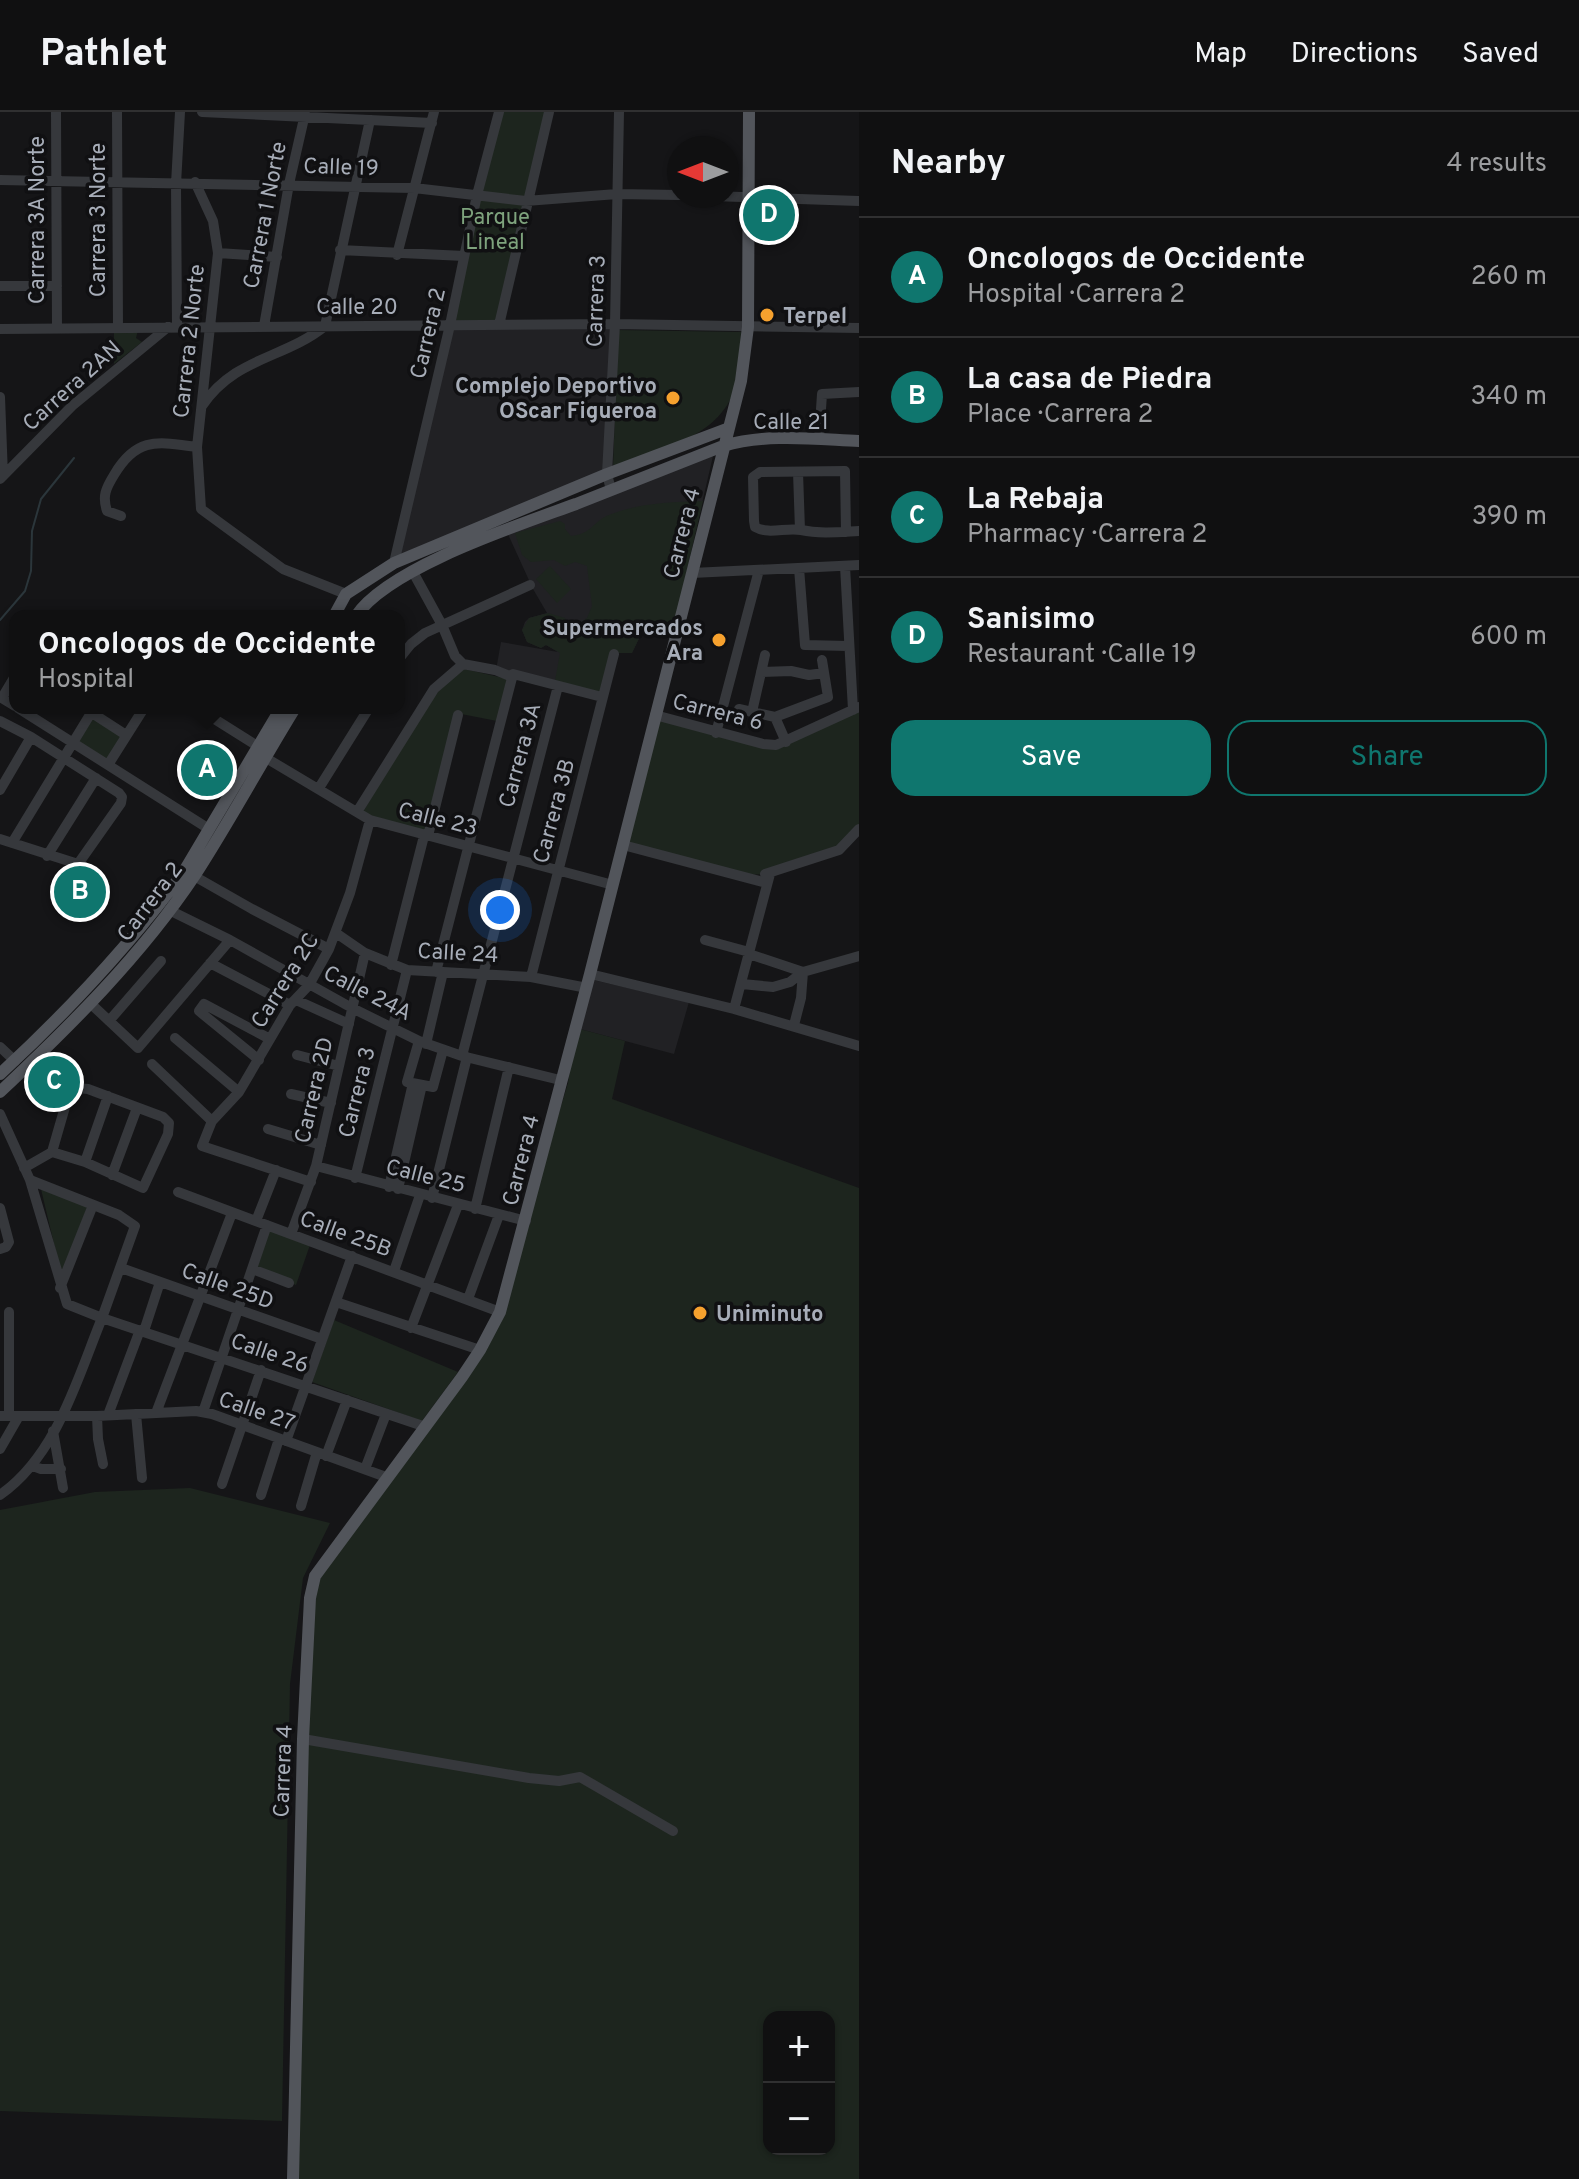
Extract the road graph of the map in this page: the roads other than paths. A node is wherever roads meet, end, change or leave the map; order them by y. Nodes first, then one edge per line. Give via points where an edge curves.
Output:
1 (56, 112) edge
2 (117, 112) edge
3 (180, 112) edge
4 (202, 112) edge
5 (499, 112) edge
6 (549, 112) edge
7 (619, 112) edge
8 (749, 112) edge
9 (247, 113) edge
10 (305, 114) edge
11 (433, 117) edge
12 (370, 120) junction
13 (0, 180) edge
14 (56, 182) junction
15 (195, 182) junction
16 (118, 183) junction
17 (176, 184) junction
18 (289, 184) junction
19 (353, 188) junction
20 (414, 188) junction
21 (617, 194) junction
22 (477, 195) junction
23 (667, 195) edge
24 (739, 197) edge
25 (749, 197) junction
26 (526, 201) junction
27 (859, 201) edge
28 (340, 250) junction
29 (218, 253) junction
30 (397, 255) junction
31 (464, 256) junction
32 (277, 257) junction
33 (0, 286) edge
34 (57, 286) junction
35 (615, 324) junction
36 (450, 325) junction
37 (499, 325) junction
38 (264, 326) junction
39 (325, 326) junction
40 (118, 327) junction
41 (172, 327) junction
42 (210, 327) junction
43 (748, 327) junction
44 (57, 328) junction
45 (859, 328) edge
46 (0, 329) edge
47 (859, 392) edge
48 (0, 397) edge
49 (200, 408) junction
50 (729, 428) junction
51 (819, 439) junction
52 (859, 441) edge
53 (723, 446) junction
54 (197, 447) junction
55 (798, 472) junction
56 (607, 474) junction
57 (2, 478) edge
58 (611, 490) junction
59 (121, 516) dead end
60 (800, 530) junction
61 (859, 531) edge
62 (846, 532) junction
63 (394, 563) junction
64 (859, 565) edge
65 (845, 566) junction
66 (799, 568) junction
67 (759, 570) junction
68 (413, 572) junction
69 (692, 573) junction
70 (530, 585) dead end
71 (346, 594) junction
72 (337, 610) edge
73 (361, 610) edge
74 (442, 625) junction
75 (848, 646) junction
76 (405, 652) edge
77 (614, 654) dead end
78 (765, 655) dead end
79 (822, 660) dead end
80 (463, 664) junction
81 (761, 672) junction
82 (824, 673) junction
83 (512, 676) junction
84 (9, 686) edge
85 (558, 686) junction
86 (602, 697) junction
87 (9, 702) edge
88 (856, 708) edge
89 (739, 709) dead end
90 (752, 712) junction
91 (27, 714) edge
92 (38, 714) edge
93 (91, 714) edge
94 (98, 714) edge
95 (140, 714) edge
96 (206, 714) edge
97 (278, 714) edge
98 (290, 714) edge
99 (365, 714) edge
100 (458, 715) dead end
101 (655, 715) junction
102 (775, 717) junction
103 (35, 719) junction
104 (0, 721) edge
105 (716, 733) junction
106 (126, 735) junction
107 (31, 737) junction
108 (786, 742) junction
109 (73, 743) junction
110 (262, 752) junction
111 (64, 758) junction
112 (108, 765) junction
113 (96, 778) junction
114 (319, 788) junction
115 (0, 790) edge
116 (357, 812) junction
117 (370, 820) junction
118 (209, 829) junction
119 (859, 829) edge
120 (426, 836) junction
121 (0, 839) edge
122 (12, 843) junction
123 (623, 845) junction
124 (469, 847) junction
125 (47, 856) junction
126 (513, 858) junction
127 (558, 869) junction
128 (194, 876) junction
129 (768, 878) junction
130 (613, 885) junction
131 (169, 910) junction
132 (336, 933) junction
133 (230, 940) junction
134 (705, 940) dead end
135 (329, 949) junction
136 (365, 953) junction
137 (749, 953) junction
138 (859, 956) edge
139 (161, 961) dead end
140 (210, 963) junction
141 (391, 965) junction
142 (407, 970) junction
143 (440, 972) junction
144 (803, 972) junction
145 (483, 973) junction
146 (590, 974) junction
147 (531, 977) junction
148 (742, 984) junction
149 (309, 985) junction
150 (587, 988) junction
151 (90, 1003) junction
152 (293, 1003) junction
153 (352, 1008) junction
154 (734, 1009) junction
155 (109, 1021) junction
156 (349, 1024) junction
157 (794, 1025) junction
158 (393, 1027) junction
159 (175, 1038) dead end
160 (270, 1039) junction
161 (422, 1042) junction
162 (859, 1046) edge
163 (0, 1047) edge
164 (443, 1050) junction
165 (297, 1055) dead end
166 (465, 1056) junction
167 (259, 1060) junction
168 (15, 1061) junction
169 (152, 1064) dead end
170 (339, 1066) junction
171 (509, 1067) junction
172 (0, 1074) edge
173 (560, 1080) junction
174 (418, 1084) junction
175 (0, 1092) edge
176 (239, 1092) junction
177 (291, 1094) dead end
178 (108, 1096) junction
179 (331, 1103) junction
180 (137, 1108) junction
181 (0, 1114) edge
182 (212, 1121) junction
183 (268, 1129) dead end
184 (321, 1145) junction
185 (52, 1152) junction
186 (85, 1162) junction
187 (316, 1166) junction
188 (24, 1168) junction
189 (276, 1170) junction
190 (112, 1175) junction
191 (355, 1178) junction
192 (30, 1180) junction
193 (311, 1182) junction
194 (394, 1188) junction
195 (178, 1192) dead end
196 (420, 1195) junction
197 (432, 1198) junction
198 (93, 1205) junction
199 (458, 1205) junction
200 (0, 1208) edge
201 (475, 1209) junction
202 (232, 1213) junction
203 (499, 1215) junction
204 (526, 1221) junction
205 (262, 1223) junction
206 (291, 1234) junction
207 (0, 1249) edge
208 (352, 1256) junction
209 (121, 1268) junction
210 (252, 1269) junction
211 (394, 1271) junction
212 (160, 1282) junction
213 (289, 1283) dead end
214 (429, 1285) junction
215 (60, 1288) junction
216 (200, 1296) junction
217 (337, 1299) junction
218 (468, 1299) junction
219 (237, 1310) junction
220 (9, 1312) dead end
221 (500, 1312) junction
222 (102, 1318) junction
223 (412, 1325) junction
224 (142, 1330) junction
225 (322, 1339) junction
226 (182, 1343) junction
227 (480, 1350) junction
228 (222, 1356) junction
229 (261, 1370) junction
230 (306, 1386) junction
231 (347, 1400) junction
232 (203, 1412) junction
233 (156, 1413) junction
234 (136, 1414) junction
235 (386, 1414) junction
236 (61, 1415) junction
237 (103, 1415) junction
238 (9, 1416) edge
239 (241, 1425) junction
240 (423, 1426) junction
241 (53, 1431) junction
242 (283, 1440) junction
243 (0, 1449) edge
244 (322, 1454) junction
245 (103, 1464) dead end
246 (33, 1466) junction
247 (61, 1469) junction
248 (365, 1469) junction
249 (386, 1477) junction
250 (142, 1478) dead end
251 (222, 1484) dead end
252 (63, 1488) dead end
253 (0, 1495) edge
254 (261, 1495) dead end
255 (301, 1506) dead end
256 (303, 1739) junction
257 (673, 1831) dead end
258 (293, 2179) edge

1 - 14 street, Carrera 3A Norte
2 - 16 street, Carrera 3 Norte
3 - 17 street
4 - 9 street
5 - 22 street, Carrera 2
6 - 26 street
7 - 21 street, Carrera 3
8 - 25 main road, Carrera 4
9 - 10 street
10 - 12 street
10 - 18 street, Carrera 1 Norte
11 - 12 street
11 - 20 street
12 - 19 street
13 - 14 street, Calle 19
14 - 16 street, Calle 19
14 - 34 street, Carrera 3A Norte
15 - 17 street, Calle 19
15 - 18 street, Calle 19
15 - 29 street, Carrera 2 Norte via 213,221
16 - 17 street, Calle 19
16 - 40 street, Carrera 3 Norte
17 - 41 street
18 - 19 street, Calle 19
18 - 32 street, Carrera 1 Norte
19 - 20 street, Calle 19
19 - 28 street
20 - 22 street, Calle 19
20 - 30 street
21 - 23 street, Calle 19
21 - 26 street, Calle 19
21 - 35 street, Carrera 3
22 - 26 street, Calle 19
22 - 31 street, Carrera 2
24 - 25 street
25 - 27 street
25 - 43 main road, Carrera 4
26 - 37 street
28 - 30 street
28 - 39 street
29 - 32 street
29 - 42 street, Carrera 2 Norte
30 - 31 street
31 - 36 street, Carrera 2
32 - 38 street, Carrera 1 Norte
33 - 34 street
34 - 44 street, Carrera 3A Norte
35 - 37 street, Calle 20
35 - 43 street, Calle 20
35 - 56 street, Carrera 3
36 - 37 street, Calle 20
36 - 39 street, Calle 20
36 - 63 street, Carrera 2
38 - 39 street, Calle 20
38 - 42 street, Calle 20
39 - 49 street via 309,339 242,368
40 - 41 street, Calle 20
40 - 44 street, Calle 20
41 - 42 street, Calle 20
41 - 57 street, Carrera 2AN via 72,406
42 - 49 street, Carrera 2 Norte
43 - 45 street, Calle 20
43 - 50 main road, Carrera 4
44 - 46 street, Calle 20
47 - 51 street via 822,394
48 - 57 street
49 - 54 street, Carrera 2 Norte
50 - 53 main road, Carrera 4
50 - 56 main road
51 - 52 main road, Calle 21
51 - 53 main road, Calle 21
53 - 58 main road
53 - 69 main road, Carrera 4
54 - 59 street via 148,443 125,456 104,501 107,511
54 - 71 street, Carrera 2 Norte via 201,509 283,569
55 - 60 street
55 - 60 street via 760,472 753,477 755,527
55 - 62 street via 845,471
56 - 58 street, Carrera 3
56 - 63 main road
58 - 68 main road
60 - 62 street
61 - 62 street
63 - 71 main road
64 - 65 street
65 - 66 street
65 - 75 street
66 - 67 street
66 - 75 street via 805,645
67 - 69 street
67 - 105 street
68 - 73 main road via 376,594
68 - 74 street
69 - 101 main road, Carrera 4
70 - 74 street
71 - 72 main road
74 - 76 street
74 - 80 street
75 - 88 street
77 - 86 street, Carrera 3B
78 - 81 street
79 - 82 street
80 - 83 street
80 - 116 street via 434,689
81 - 82 street
81 - 90 street
82 - 102 street via 828,697
83 - 85 street
83 - 124 street
84 - 87 street via 2,698
85 - 86 street
85 - 126 street, Carrera 3A
86 - 127 street, Carrera 3B
88 - 108 street, Carrera 6
89 - 90 street
90 - 102 street
91 - 103 street
92 - 103 street
93 - 109 street
94 - 106 street
95 - 106 street
96 - 110 street, Calle 23
97 - 110 main road, Carrera 2
98 - 110 main road, Carrera 2
99 - 114 street
100 - 120 street
101 - 105 street, Carrera 6
101 - 123 main road, Carrera 4
102 - 108 street
103 - 109 street
104 - 107 street
105 - 108 street, Carrera 6 via 763,744
106 - 112 street
107 - 111 street
107 - 115 street
109 - 111 street
109 - 112 street
110 - 114 street, Calle 23
110 - 118 main road, Carrera 2
110 - 128 main road, Carrera 2
111 - 113 street
111 - 122 street
112 - 118 street
113 - 125 street
113 - 125 street via 119,793 121,803 78,864
114 - 116 street, Calle 23
116 - 117 street, Calle 23
117 - 120 street, Calle 23
117 - 132 street, Carrera 2C
118 - 168 main road, Carrera 2 via 153,912
119 - 129 street via 839,850
120 - 124 street, Calle 23
120 - 141 street
121 - 122 street
122 - 125 street
123 - 129 street via 736,875
123 - 130 main road, Carrera 4
124 - 126 street, Calle 23
124 - 143 street
126 - 127 street, Calle 23
126 - 145 street, Carrera 3A
127 - 130 street, Calle 23
127 - 147 street, Carrera 3B
128 - 131 main road, Carrera 2
128 - 135 street
129 - 137 street
130 - 146 main road, Carrera 4
131 - 133 street, Calle 24A
131 - 151 main road, Carrera 2
132 - 135 street, Carrera 2C
132 - 136 street, Calle 24
133 - 140 street
133 - 149 street, Calle 24A
134 - 137 street
135 - 149 street, Carrera 2C
136 - 141 street, Calle 24
136 - 153 street, Carrera 2D
137 - 144 street
137 - 148 street
138 - 144 street
139 - 155 street
140 - 152 street
140 - 155 street via 138,1048
141 - 142 street, Calle 24
142 - 143 street, Calle 24
142 - 158 street, Carrera 3
143 - 145 street, Calle 24
143 - 161 street
144 - 148 street via 773,987
144 - 157 street
145 - 147 street, Calle 24
145 - 166 street
146 - 150 main road, Carrera 4
146 - 154 street
147 - 150 street, Calle 24
148 - 154 street
149 - 152 street, Carrera 2C
149 - 153 street, Calle 24A
150 - 173 main road, Carrera 4
151 - 155 street
151 - 175 main road, Carrera 2
152 - 156 street
152 - 160 street, Carrera 2C
153 - 156 street, Carrera 2D
153 - 158 street, Calle 24A
154 - 157 street
156 - 170 street, Carrera 2D
157 - 162 street
158 - 161 street, Calle 24A
158 - 191 street, Carrera 3
159 - 176 street
160 - 167 street, Carrera 2C
160 - 167 street via 204,1004 199,1011
161 - 164 street, Calle 24A
161 - 174 street via 407,1082
163 - 168 street
164 - 166 street, Calle 24A
164 - 174 street via 433,1087
165 - 170 street
166 - 171 street, Calle 24A
166 - 197 street
167 - 176 street, Carrera 2C
168 - 172 main road, Carrera 2
169 - 182 street
170 - 179 street, Carrera 2D
171 - 173 street, Calle 24A
171 - 201 street
173 - 204 main road, Carrera 4
174 - 194 street
176 - 182 street, Carrera 2C
177 - 179 street
178 - 180 street
178 - 185 street via 77,1088 69,1093
178 - 186 street
179 - 184 street, Carrera 2D
180 - 190 street
180 - 190 street via 163,1117 169,1123 168,1134 143,1188
181 - 188 street
182 - 189 street, Carrera 2C via 202,1146
183 - 184 street
184 - 187 street, Carrera 2D
185 - 186 street
185 - 188 street
186 - 190 street
187 - 191 street, Calle 25
187 - 193 street, Carrera 2D
188 - 192 street
189 - 193 street
189 - 205 street
191 - 194 street, Calle 25
192 - 198 street
192 - 215 street
193 - 206 street, Carrera 2D
194 - 196 street, Calle 25
195 - 202 street, Calle 25B
196 - 197 street, Calle 25
196 - 211 street
197 - 199 street, Calle 25
198 - 209 street via 135,1226
198 - 215 street
199 - 201 street, Calle 25
199 - 214 street
200 - 207 street via 9,1242
201 - 203 street, Calle 25
202 - 205 street, Calle 25B
202 - 216 street
203 - 204 street, Calle 25
203 - 218 street
204 - 221 main road, Carrera 4
205 - 206 street, Calle 25B
205 - 210 street
206 - 208 street, Calle 25B
208 - 211 street, Calle 25B
208 - 217 street
209 - 212 street, Calle 25D
209 - 222 street
210 - 213 street
210 - 219 street
211 - 214 street, Calle 25B
212 - 216 street, Calle 25D
212 - 224 street
214 - 218 street, Calle 25B
214 - 223 street
215 - 222 street, Calle 26 via 67,1304
216 - 219 street, Calle 25D
216 - 226 street
217 - 223 street
217 - 225 street
218 - 221 street, Calle 25B
219 - 225 street, Calle 25D
219 - 228 street
220 - 238 street
221 - 227 main road, Carrera 4
222 - 224 street, Calle 26
222 - 236 street
223 - 227 street
224 - 226 street, Calle 26
224 - 237 street
225 - 230 street
226 - 228 street, Calle 26
226 - 233 street
227 - 240 main road, Carrera 4
228 - 229 street, Calle 26
228 - 232 street
229 - 230 street, Calle 26
229 - 239 street
230 - 231 street, Calle 26
230 - 242 street
231 - 235 street, Calle 26
231 - 244 street
232 - 233 street, Calle 27
232 - 239 street, Calle 27
233 - 234 street, Calle 27
234 - 237 street, Calle 27
234 - 250 street
235 - 240 street, Calle 26
235 - 248 street
236 - 237 street, Calle 27
236 - 238 street, Calle 27
236 - 241 street
237 - 245 street via 98,1439
238 - 243 street
239 - 242 street, Calle 27
239 - 251 street
240 - 249 main road, Carrera 4
241 - 246 street
241 - 247 street
242 - 244 street, Calle 27
242 - 254 street
244 - 248 street, Calle 27
244 - 255 street
246 - 247 street
246 - 253 street
247 - 252 street
248 - 249 street, Calle 27
249 - 256 main road, Carrera 4 via 315,1576
256 - 257 street via 529,1778 580,1777
256 - 258 main road, Carrera 4

